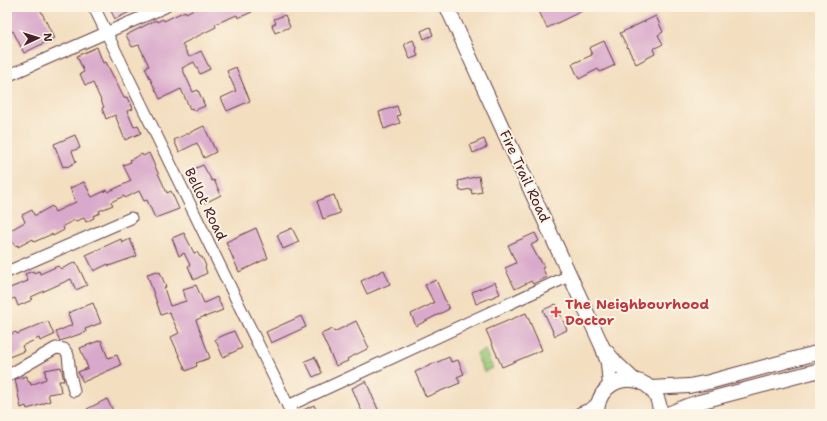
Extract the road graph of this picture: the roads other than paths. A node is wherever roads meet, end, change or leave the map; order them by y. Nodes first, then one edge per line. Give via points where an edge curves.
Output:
1 (94, 7) edge
2 (165, 7) edge
3 (447, 7) edge
4 (107, 33) junction
5 (7, 76) edge
6 (131, 218) dead end
7 (7, 272) edge
8 (571, 275) junction
9 (602, 346) junction
10 (820, 352) edge
11 (820, 370) edge
12 (7, 376) edge
13 (634, 380) junction
14 (610, 386) junction
15 (650, 388) junction
16 (74, 391) dead end
17 (598, 409) edge
18 (290, 410) edge
19 (581, 414) edge
20 (660, 414) edge
21 (668, 414) edge

1 - 4 street, Bellot Road
2 - 4 street
3 - 8 main road, Fire Trail Road
4 - 5 street
4 - 18 street, Bellot Road
6 - 7 street
8 - 9 main road, Fire Trail Road
8 - 18 street
9 - 13 main road, Fire Trail Road
9 - 14 main road, Fire Trail Road via 608,363
10 - 15 main road via 709,382
11 - 21 main road via 693,404
12 - 16 street via 56,348 64,349 68,355
13 - 14 main road via 619,381
13 - 15 main road, Fire Trail Road
14 - 17 main road via 602,394
15 - 20 main road via 659,403
17 - 19 main road

